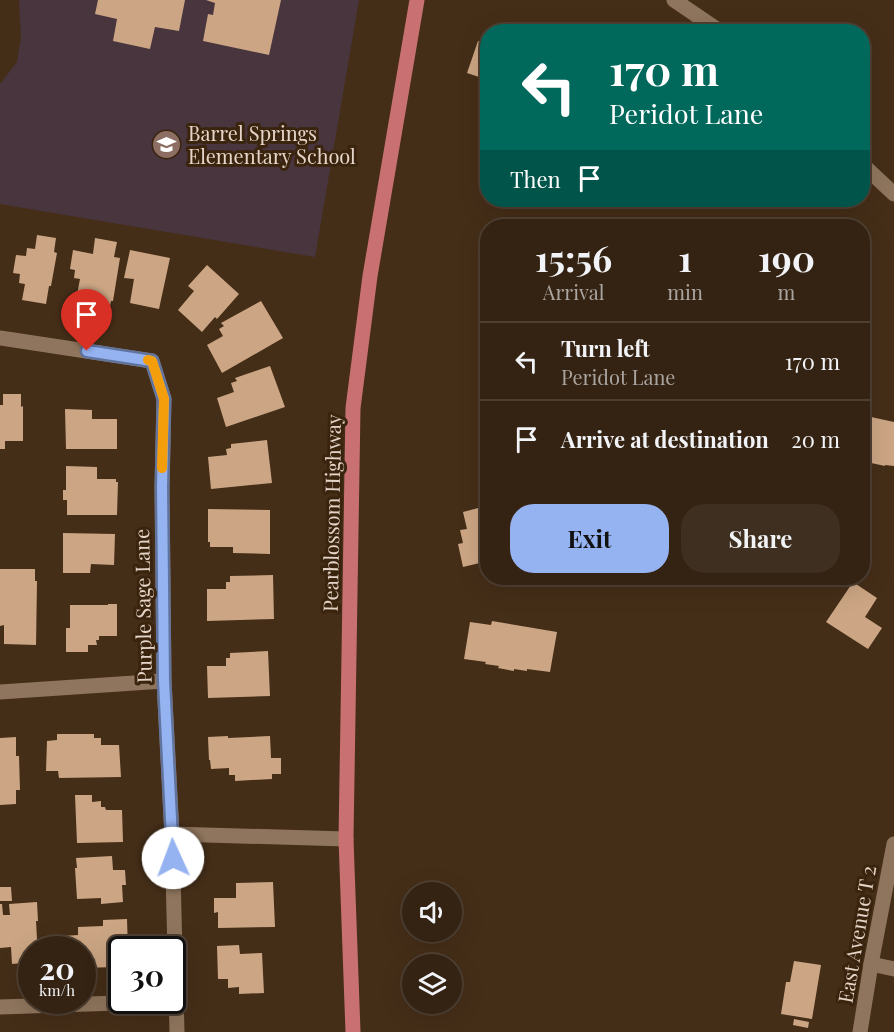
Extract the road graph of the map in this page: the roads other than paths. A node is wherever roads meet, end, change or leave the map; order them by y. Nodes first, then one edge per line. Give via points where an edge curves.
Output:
1 (417, 0) edge
2 (674, 0) edge
3 (709, 24) edge
4 (870, 172) edge
5 (894, 194) edge
6 (0, 338) edge
7 (164, 681) junction
8 (0, 692) edge
9 (172, 834) junction
10 (346, 839) junction
11 (894, 844) edge
12 (175, 936) edge
13 (871, 964) junction
14 (894, 969) edge
15 (108, 1003) edge
16 (0, 1007) edge
17 (177, 1014) edge
18 (177, 1032) edge
19 (354, 1032) edge
20 (860, 1032) edge

1 - 10 main road, Pearblossom Highway via 370,276 353,408
2 - 3 street
4 - 5 street
6 - 7 street, Purple Sage Lane via 152,361 164,399
7 - 8 street
7 - 9 street, Purple Sage Lane
9 - 10 street
9 - 12 street, Purple Sage Lane
10 - 19 main road, Pearblossom Highway
11 - 13 street, East Avenue T 2
13 - 14 street
13 - 20 street, East Avenue T 2
15 - 16 street
17 - 18 street, Purple Sage Lane

